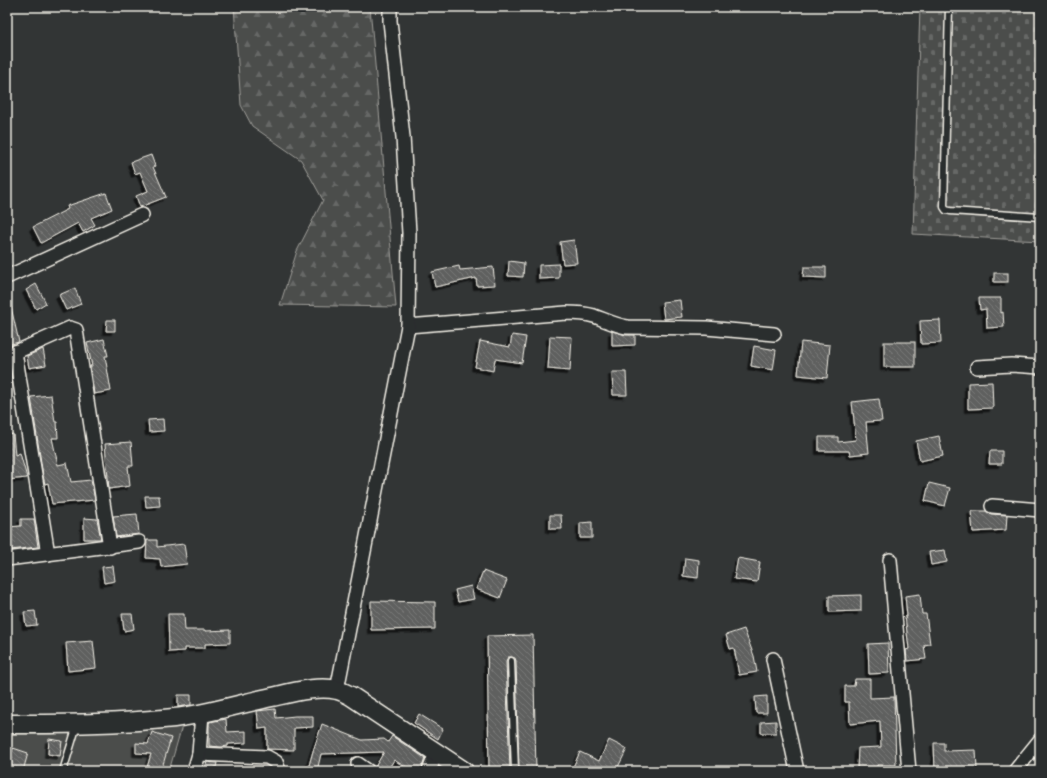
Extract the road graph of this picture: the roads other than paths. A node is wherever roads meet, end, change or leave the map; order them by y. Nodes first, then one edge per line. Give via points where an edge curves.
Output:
1 (390, 7) edge
2 (949, 7) edge
3 (142, 215) dead end
4 (1040, 217) edge
5 (7, 277) edge
6 (408, 326) junction
7 (774, 334) dead end
8 (11, 354) edge
9 (977, 367) dead end
10 (1040, 367) edge
11 (992, 506) dead end
12 (1040, 510) edge
13 (139, 542) dead end
14 (110, 547) junction
15 (48, 554) junction
16 (7, 559) edge
17 (890, 560) dead end
18 (773, 659) dead end
19 (512, 661) dead end
20 (337, 690) junction
21 (202, 713) junction
22 (7, 724) edge
23 (77, 724) junction
24 (1040, 740) edge
25 (436, 753) junction
26 (199, 754) junction
27 (63, 771) edge
28 (194, 771) edge
29 (278, 771) edge
30 (429, 771) edge
31 (464, 771) edge
32 (515, 771) edge
33 (797, 771) edge
34 (909, 771) edge
35 (1014, 771) edge

1 - 6 street via 403,137 409,233
2 - 4 lane via 944,207 950,211
3 - 5 street
6 - 7 street via 582,313 627,328 706,328
6 - 20 street
8 - 14 street via 70,328 76,330
8 - 15 street
9 - 10 street
11 - 12 street
13 - 14 street
14 - 15 street
15 - 16 street
17 - 34 street
18 - 33 street
19 - 32 lane
20 - 21 street via 319,689 291,693
20 - 25 street via 351,696
21 - 23 street via 175,718
21 - 26 street
22 - 23 street
23 - 27 lane
24 - 35 street
25 - 30 street
25 - 31 street
26 - 28 street
26 - 29 street via 267,757 276,762

